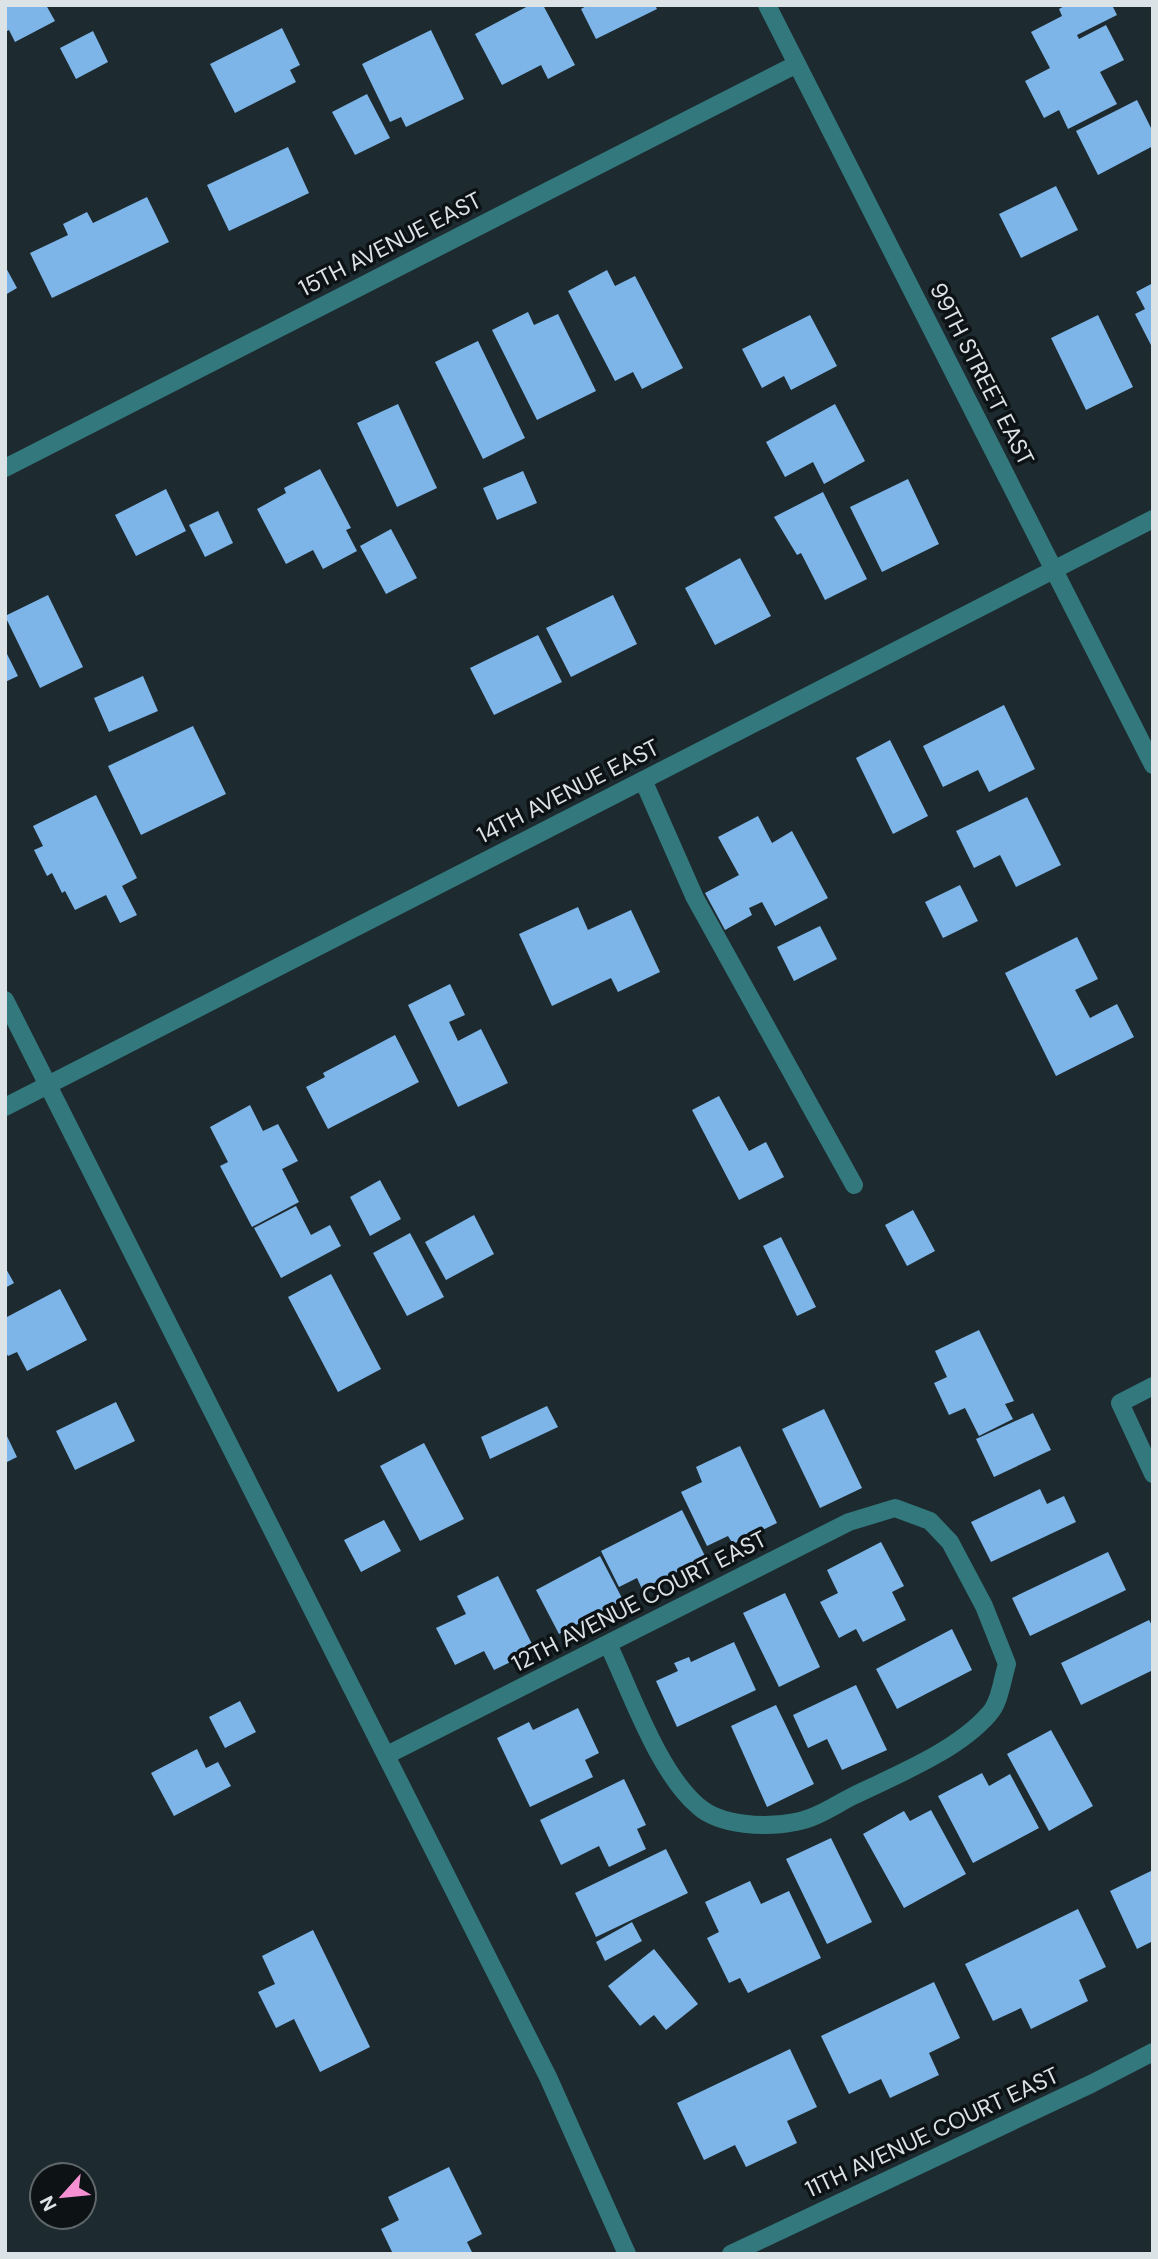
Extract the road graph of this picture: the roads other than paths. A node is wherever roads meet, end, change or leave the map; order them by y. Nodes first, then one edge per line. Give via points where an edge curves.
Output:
1 (767, 5) edge
2 (797, 64) junction
3 (5, 468) edge
4 (1153, 519) edge
5 (1054, 570) junction
6 (1153, 765) edge
7 (643, 780) junction
8 (5, 1000) edge
9 (48, 1085) junction
10 (5, 1107) edge
11 (854, 1185) dead end
12 (1153, 1386) edge
13 (1153, 1474) edge
14 (608, 1644) junction
15 (387, 1755) junction
16 (1153, 2052) edge
17 (627, 2254) edge
18 (731, 2254) edge

1 - 2 street, 99TH STREET EAST
2 - 3 street, 15TH AVENUE EAST
2 - 5 street, 99TH STREET EAST
4 - 5 street, 14TH AVENUE EAST
5 - 6 street, 99TH STREET EAST
5 - 7 street, 14TH AVENUE EAST
7 - 9 street, 14TH AVENUE EAST
7 - 11 street via 695,898
8 - 9 street
9 - 10 street, 14TH AVENUE EAST
9 - 15 street
12 - 13 street via 1120,1403
14 - 14 street, 12TH AVENUE COURT EAST via 659,1755 682,1790 699,1808 756,1826 797,1822 960,1739 990,1713 1007,1664 984,1606 950,1542 930,1521 895,1508 849,1522
14 - 15 street, 12TH AVENUE COURT EAST
15 - 17 street via 548,2077
16 - 18 street, 11TH AVENUE COURT EAST

